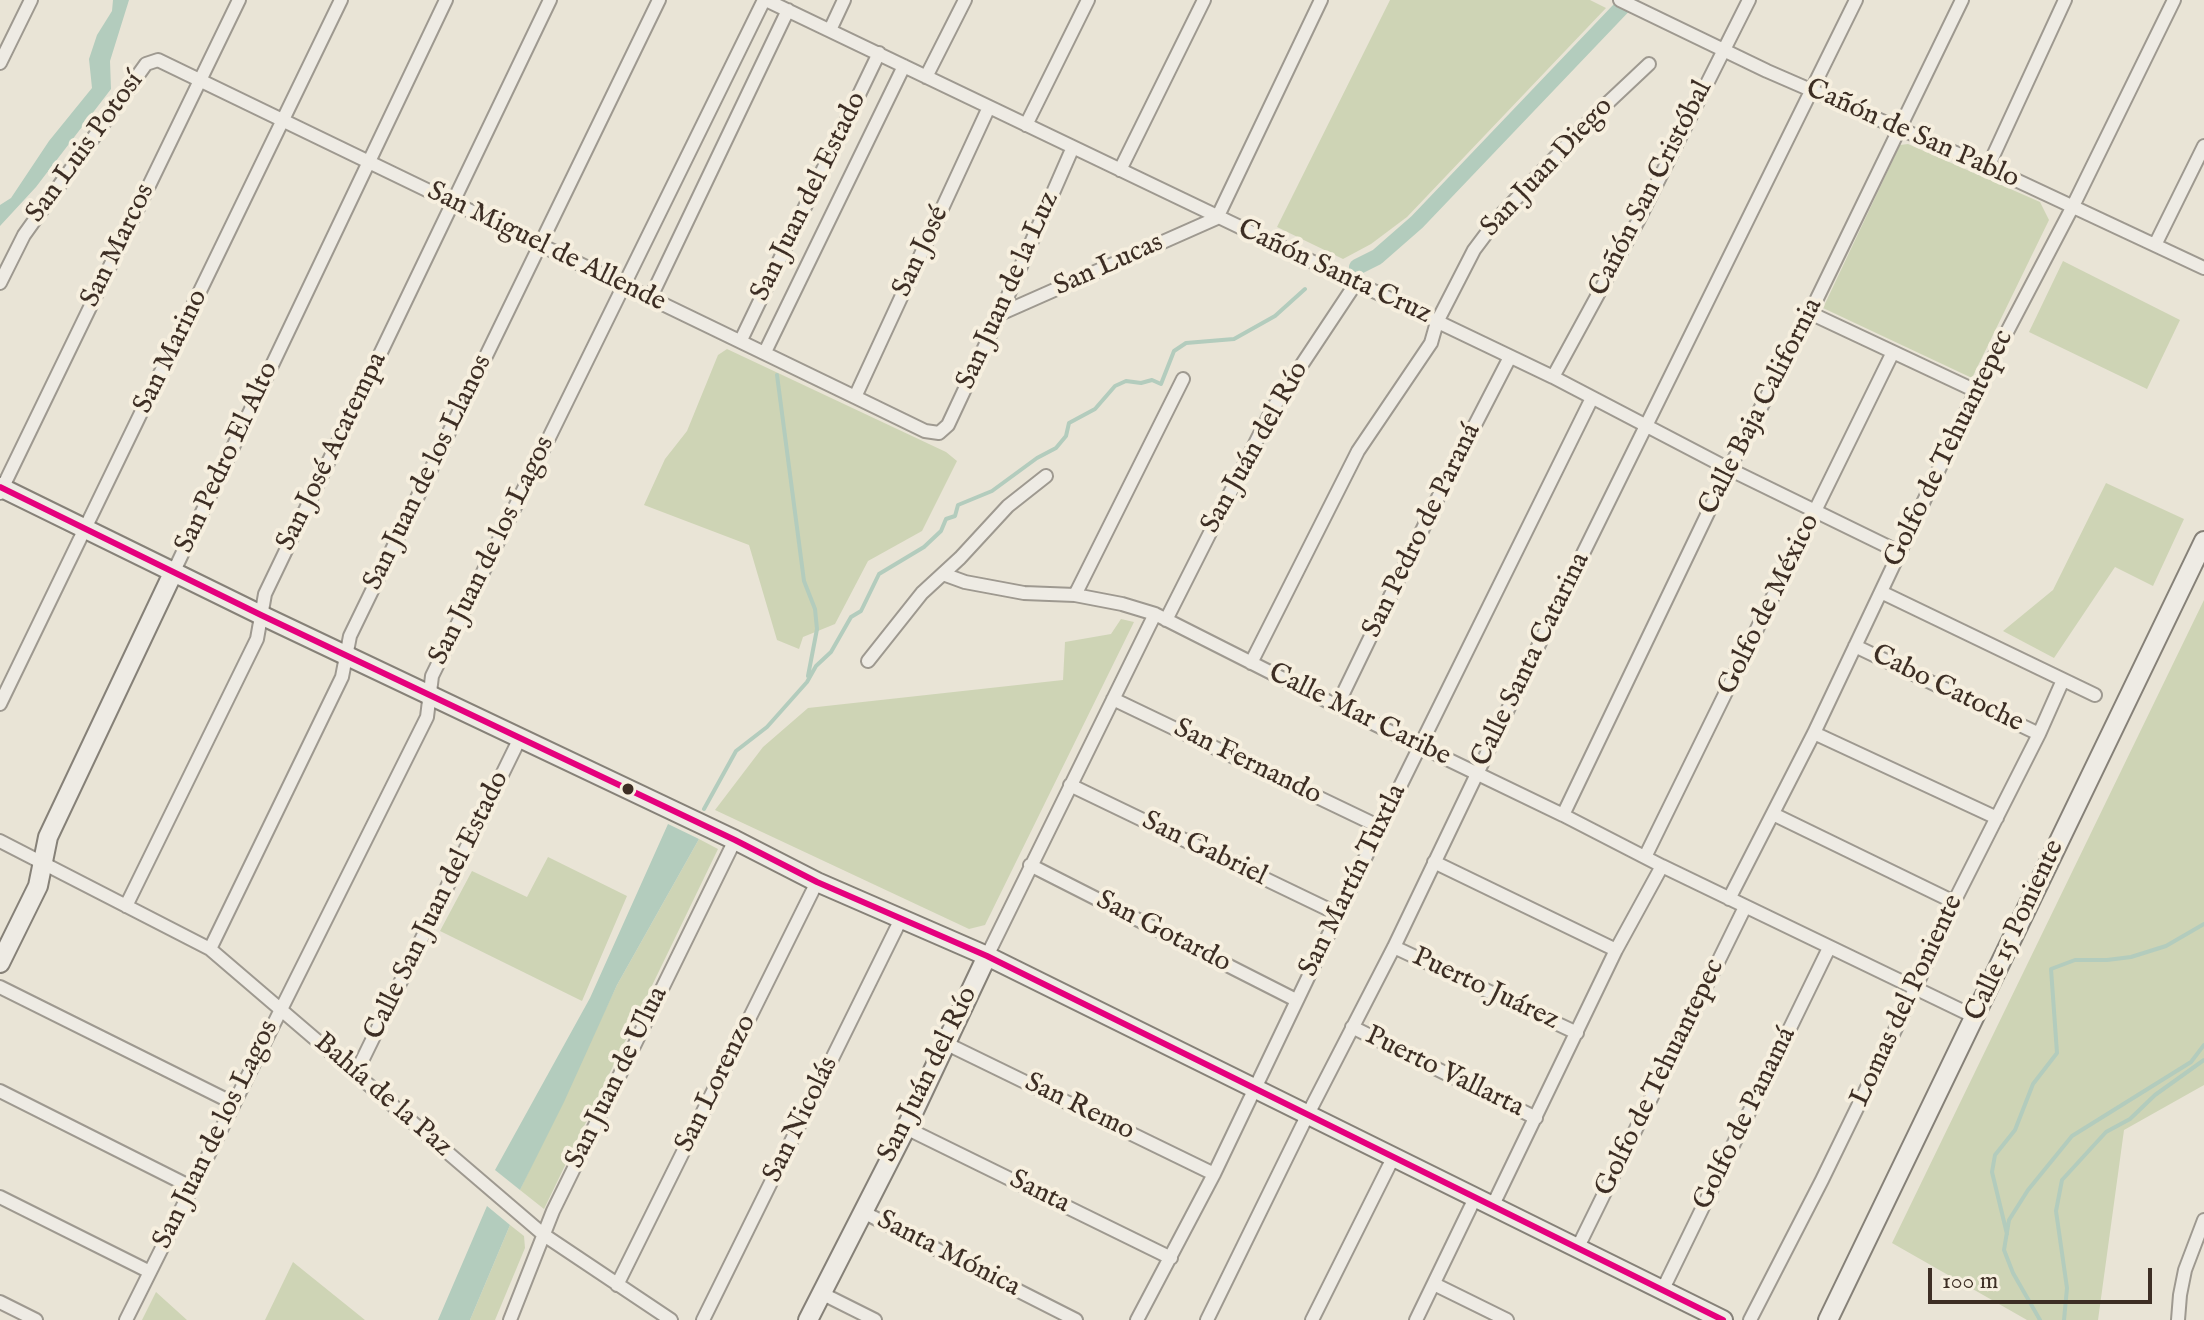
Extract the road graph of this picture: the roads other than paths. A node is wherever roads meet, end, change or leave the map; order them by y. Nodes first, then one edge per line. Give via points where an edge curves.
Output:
1 (31, 0) edge
2 (239, 0) edge
3 (341, 0) edge
4 (446, 0) edge
5 (550, 0) edge
6 (659, 0) edge
7 (765, 0) edge
8 (844, 0) edge
9 (965, 0) edge
10 (1088, 0) edge
11 (1204, 0) edge
12 (1321, 0) edge
13 (1620, 0) edge
14 (1749, 0) edge
15 (1856, 0) edge
16 (1962, 0) edge
17 (2065, 0) edge
18 (2174, 0) edge
19 (788, 10) junction
20 (830, 30) junction
21 (1723, 48) junction
22 (879, 53) junction
23 (153, 59) joint
24 (0, 63) edge
25 (1649, 64) dead end
26 (904, 66) junction
27 (926, 77) junction
28 (199, 79) junction
29 (1810, 91) junction
30 (989, 107) junction
31 (285, 121) junction
32 (1026, 125) junction
33 (1899, 128) junction
34 (2204, 146) edge
35 (1073, 147) junction
36 (369, 162) junction
37 (1988, 167) junction
38 (1120, 170) junction
39 (452, 203) junction
40 (2073, 206) junction
41 (1217, 218) junction
42 (2155, 245) junction
43 (540, 246) junction
44 (2204, 268) edge
45 (0, 283) edge
46 (1356, 283) junction
47 (622, 286) junction
48 (650, 299) junction
49 (1810, 313) junction
50 (1000, 314) junction
51 (1437, 322) junction
52 (741, 340) junction
53 (765, 352) junction
54 (1893, 352) junction
55 (1510, 357) junction
56 (1553, 377) junction
57 (1183, 379) dead end
58 (1976, 391) junction
59 (855, 397) junction
60 (1592, 398) junction
61 (1646, 426) junction
62 (939, 433) joint
63 (1729, 469) junction
64 (1046, 476) dead end
65 (1, 490) edge
66 (1816, 511) junction
67 (85, 530) junction
68 (2204, 541) edge
69 (1899, 552) junction
70 (173, 573) junction
71 (943, 574) junction
72 (1881, 592) junction
73 (1075, 595) junction
74 (261, 615) junction
75 (1160, 617) junction
76 (1855, 646) junction
77 (347, 656) junction
78 (868, 661) dead end
79 (1251, 663) junction
80 (2063, 680) junction
81 (429, 695) junction
82 (2095, 695) dead end
83 (1113, 699) junction
84 (0, 704) edge
85 (1337, 706) junction
86 (1814, 733) junction
87 (2039, 734) junction
88 (520, 738) junction
89 (1420, 746) junction
90 (1477, 774) junction
91 (1070, 785) junction
92 (1773, 814) junction
93 (1563, 815) junction
94 (1997, 818) junction
95 (1380, 827) junction
96 (735, 840) junction
97 (0, 841) edge
98 (1645, 857) junction
99 (1434, 862) junction
100 (43, 863) junction
101 (1030, 865) junction
102 (1662, 866) junction
103 (817, 882) junction
104 (1729, 899) junction
105 (1954, 902) junction
106 (126, 906) junction
107 (1745, 907) junction
108 (1338, 914) junction
109 (901, 919) junction
110 (1394, 947) junction
111 (1829, 948) junction
112 (210, 949) junction
113 (1616, 950) junction
114 (987, 956) junction
115 (0, 963) edge
116 (0, 987) edge
117 (1915, 989) junction
118 (1296, 1000) junction
119 (280, 1008) junction
120 (1975, 1017) junction
121 (1352, 1027) junction
122 (1577, 1033) junction
123 (945, 1043) junction
124 (356, 1073) junction
125 (1255, 1087) junction
126 (0, 1091) edge
127 (233, 1103) junction
128 (1308, 1114) junction
129 (1536, 1118) junction
130 (906, 1128) junction
131 (1393, 1158) junction
132 (1214, 1174) junction
133 (191, 1187) junction
134 (0, 1197) edge
135 (1475, 1198) junction
136 (1492, 1207) junction
137 (863, 1212) junction
138 (2204, 1220) edge
139 (544, 1235) junction
140 (1577, 1249) junction
141 (2198, 1252) edge
142 (1171, 1258) junction
143 (150, 1272) junction
144 (1434, 1284) junction
145 (617, 1285) junction
146 (1663, 1289) junction
147 (823, 1294) junction
148 (0, 1302) edge
149 (1719, 1319) edge
150 (36, 1320) edge
151 (126, 1320) edge
152 (510, 1320) edge
153 (671, 1320) edge
154 (703, 1320) edge
155 (808, 1320) edge
156 (875, 1320) edge
157 (1076, 1320) edge
158 (1137, 1320) edge
159 (1207, 1320) edge
160 (1312, 1320) edge
161 (1416, 1320) edge
162 (1507, 1320) edge
163 (1750, 1320) edge
164 (1828, 1320) edge
165 (2178, 1320) edge

1 - 24 street
2 - 28 street, San Marcos
3 - 31 street, San Marino
4 - 36 street, San Pedro El Alto
5 - 39 street, San José Acatempa
6 - 43 street, San Juan de los Llanos
7 - 19 street, Cañón Santa Cruz
7 - 47 street, San Juan de los Lagos
8 - 20 street
9 - 27 street
10 - 32 street
11 - 38 street
12 - 41 street
13 - 21 street, Cañón de San Pablo
14 - 21 street, Cañón San Cristóbal
15 - 29 street, Calle Santa Catarina
16 - 33 street, Calle Baja California
17 - 37 street
18 - 40 street, Golfo de Tehuantepec
19 - 20 street, Cañón Santa Cruz
19 - 48 street
20 - 22 street, Cañón Santa Cruz
21 - 29 street, Cañón de San Pablo
21 - 56 street, Cañón San Cristóbal
22 - 26 street, Cañón Santa Cruz
22 - 52 street, San Juan del Estado
23 - 28 street, San Miguel de Allende
23 - 45 street, San Luis Potosí via 24,235
25 - 51 street, San Juan Diego via 1492,226
26 - 27 street, Cañón Santa Cruz
26 - 53 street, San Juan del Estado
27 - 30 street, Cañón Santa Cruz
28 - 31 street, San Miguel de Allende
28 - 65 street, San Marcos
29 - 33 street, Cañón de San Pablo
29 - 61 street, Calle Santa Catarina
30 - 32 street, Cañón Santa Cruz
30 - 59 street, San José
31 - 36 street, San Miguel de Allende
31 - 67 street, San Marino
32 - 35 street, Cañón Santa Cruz
33 - 37 street, Cañón de San Pablo
33 - 49 street, Calle Baja California
34 - 42 street
35 - 38 street, Cañón Santa Cruz
35 - 50 street, San Juan de la Luz
36 - 39 street, San Miguel de Allende
36 - 70 street, San Pedro El Alto
37 - 40 street, Cañón de San Pablo
38 - 41 street, Cañón Santa Cruz
39 - 43 street, San Miguel de Allende
39 - 74 street, San José Acatempa via 265,594
40 - 42 street, Cañón de San Pablo
40 - 58 street, Golfo de Tehuantepec
41 - 46 street, Cañón Santa Cruz
41 - 50 street, San Lucas
42 - 44 street, Cañón de San Pablo
43 - 47 street, San Miguel de Allende
43 - 77 street, San Juan de los Llanos via 350,636
46 - 51 street, Cañón Santa Cruz
46 - 75 street, San Juán del Río via 1273,408
47 - 48 street, San Miguel de Allende
47 - 81 street, San Juan de los Lagos via 432,676
48 - 52 street, San Miguel de Allende
49 - 54 street
49 - 63 street, Calle Baja California
50 - 62 street, San Juan de la Luz via 948,425
51 - 55 street, Cañón Santa Cruz
51 - 79 street, San Juan Diego via 1431,343 1358,451
52 - 53 street, San Miguel de Allende
53 - 59 street, San Miguel de Allende
54 - 58 street
54 - 66 street, Golfo de México
55 - 56 street, Cañón Santa Cruz
55 - 85 street, San Pedro de Paraná
56 - 60 street, Cañón Santa Cruz
57 - 73 street
58 - 69 street, Golfo de Tehuantepec
59 - 62 street, San Miguel de Allende
60 - 61 street, Cañón Santa Cruz
60 - 89 street, San Martín Tuxtla
61 - 63 street, Cañón Santa Cruz
61 - 90 street, Calle Santa Catarina
63 - 66 street, Cañón Santa Cruz
63 - 93 street, Calle Baja California
64 - 71 street via 1016,498
65 - 67 street
66 - 69 street, Cañón Santa Cruz
66 - 98 street, Golfo de México
67 - 70 street
67 - 84 street, San Marino
68 - 120 street, Calle 15 Poniente
69 - 72 street, Golfo de Tehuantepec
70 - 74 street
70 - 100 street, San Pedro El Alto via 48,837
71 - 73 street, Calle Mar Caribe via 1024,593
71 - 78 street
72 - 76 street, Golfo de Tehuantepec
72 - 80 street
73 - 75 street, Calle Mar Caribe
74 - 77 street
74 - 106 street, San José Acatempa via 257,639
75 - 79 street, Calle Mar Caribe
75 - 83 street, San Juán del Río
76 - 86 street, Golfo de Tehuantepec
76 - 87 street, Cabo Catoche
77 - 81 street
77 - 112 street, San Juan de los Llanos via 342,677
79 - 85 street, Calle Mar Caribe
80 - 82 street
80 - 87 street, Lomas del Poniente
81 - 88 street
81 - 119 street, San Juan de los Lagos via 427,717
83 - 91 street, San Juán del Río
83 - 95 street, San Fernando
85 - 89 street, Calle Mar Caribe
86 - 92 street, Golfo de Tehuantepec
86 - 94 street
87 - 94 street, Lomas del Poniente
88 - 96 street
88 - 124 street, Calle San Juan del Estado
89 - 90 street, Calle Mar Caribe
89 - 95 street, San Martín Tuxtla
90 - 93 street, Calle Mar Caribe
90 - 99 street, Calle Santa Catarina
91 - 101 street, San Juán del Río
91 - 108 street, San Gabriel
92 - 104 street, Golfo de Tehuantepec
92 - 105 street
93 - 98 street, Calle Mar Caribe
94 - 105 street, Lomas del Poniente
95 - 108 street, San Martín Tuxtla
96 - 103 street
96 - 139 street, San Juan de Ulua
97 - 100 street, Bahía de la Paz
98 - 102 street, Calle Mar Caribe
99 - 110 street, Calle Santa Catarina
99 - 113 street
100 - 106 street, Bahía de la Paz
100 - 115 street, San Pedro El Alto via 38,886
101 - 114 street, San Juán del Río
101 - 118 street, San Gotardo
102 - 104 street, Calle Mar Caribe
102 - 113 street
103 - 109 street
103 - 145 street, San Lorenzo
104 - 107 street, Calle Mar Caribe
105 - 117 street, Lomas del Poniente
106 - 112 street, Bahía de la Paz
107 - 111 street, Calle Mar Caribe
107 - 140 street, Golfo de Tehuantepec
108 - 118 street, San Martín Tuxtla
109 - 114 street
109 - 154 street, San Nicolás
110 - 121 street, Calle Santa Catarina
110 - 122 street, Puerto Juárez
111 - 117 street, Calle Mar Caribe
111 - 146 street, Golfo de Panamá
112 - 119 street, Bahía de la Paz
113 - 122 street
114 - 123 street, San Juán del Río
114 - 125 street
116 - 127 street
117 - 120 street, Calle Mar Caribe
117 - 163 street, Lomas del Poniente
118 - 125 street, San Martín Tuxtla
119 - 124 street, Bahía de la Paz
119 - 127 street, San Juan de los Lagos
120 - 164 street, Calle 15 Poniente
121 - 128 street, Calle Santa Catarina
121 - 129 street, Puerto Vallarta
122 - 129 street
123 - 130 street, San Juán del Río
123 - 132 street, San Remo
124 - 139 street, Bahía de la Paz
125 - 128 street
125 - 132 street, San Martín Tuxtla
126 - 133 street
127 - 133 street, San Juan de los Lagos
128 - 131 street
128 - 159 street, Calle Santa Catarina
129 - 136 street
130 - 137 street, San Juán del Río
130 - 142 street, Santa
131 - 135 street
131 - 160 street
132 - 142 street, San Martín Tuxtla
133 - 143 street, San Juan de los Lagos
134 - 143 street
135 - 136 street
135 - 144 street
136 - 140 street
137 - 147 street, San Juán del Río
137 - 157 street, Santa Mónica
138 - 141 street
139 - 145 street, Bahía de la Paz
139 - 152 street, San Juan de Ulua
140 - 146 street
141 - 165 street via 2180,1295
142 - 158 street, San Martín Tuxtla
143 - 151 street, San Juan de los Lagos
144 - 161 street
144 - 162 street
145 - 153 street, Bahía de la Paz
146 - 149 street
147 - 155 street, San Juán del Río
147 - 156 street
148 - 150 street

